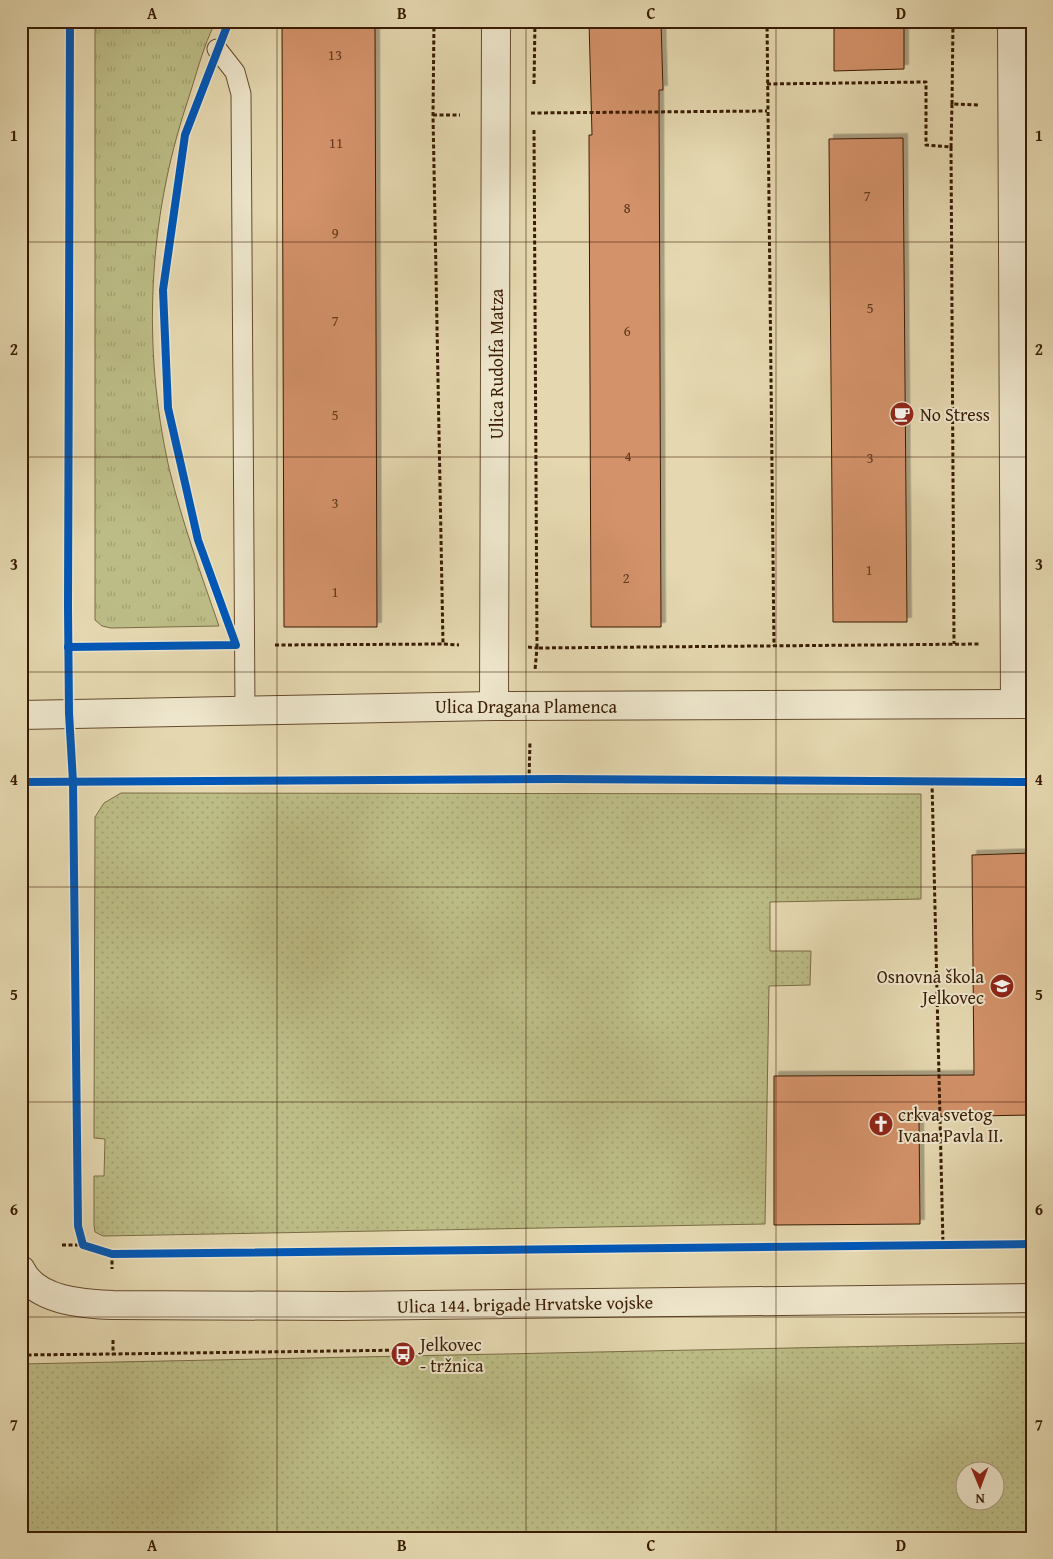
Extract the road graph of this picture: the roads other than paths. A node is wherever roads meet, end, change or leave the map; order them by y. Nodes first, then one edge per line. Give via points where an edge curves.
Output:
1 (496, 21) edge
2 (1012, 21) edge
3 (217, 49) dead end
4 (1023, 704) edge
5 (494, 706) junction
6 (245, 710) junction
7 (21, 714) edge
8 (23, 1274) edge
9 (1032, 1298) edge

1 - 5 street, Ulica Rudolfa Matza
2 - 4 street
3 - 6 lane via 235,72 241,94
4 - 5 street, Ulica Dragana Plamenca
5 - 6 street, Ulica Dragana Plamenca
6 - 7 street, Ulica Dragana Plamenca
8 - 9 street, Ulica 144. brigade Hrvatske vojske via 49,1294 76,1303 113,1305 340,1306

